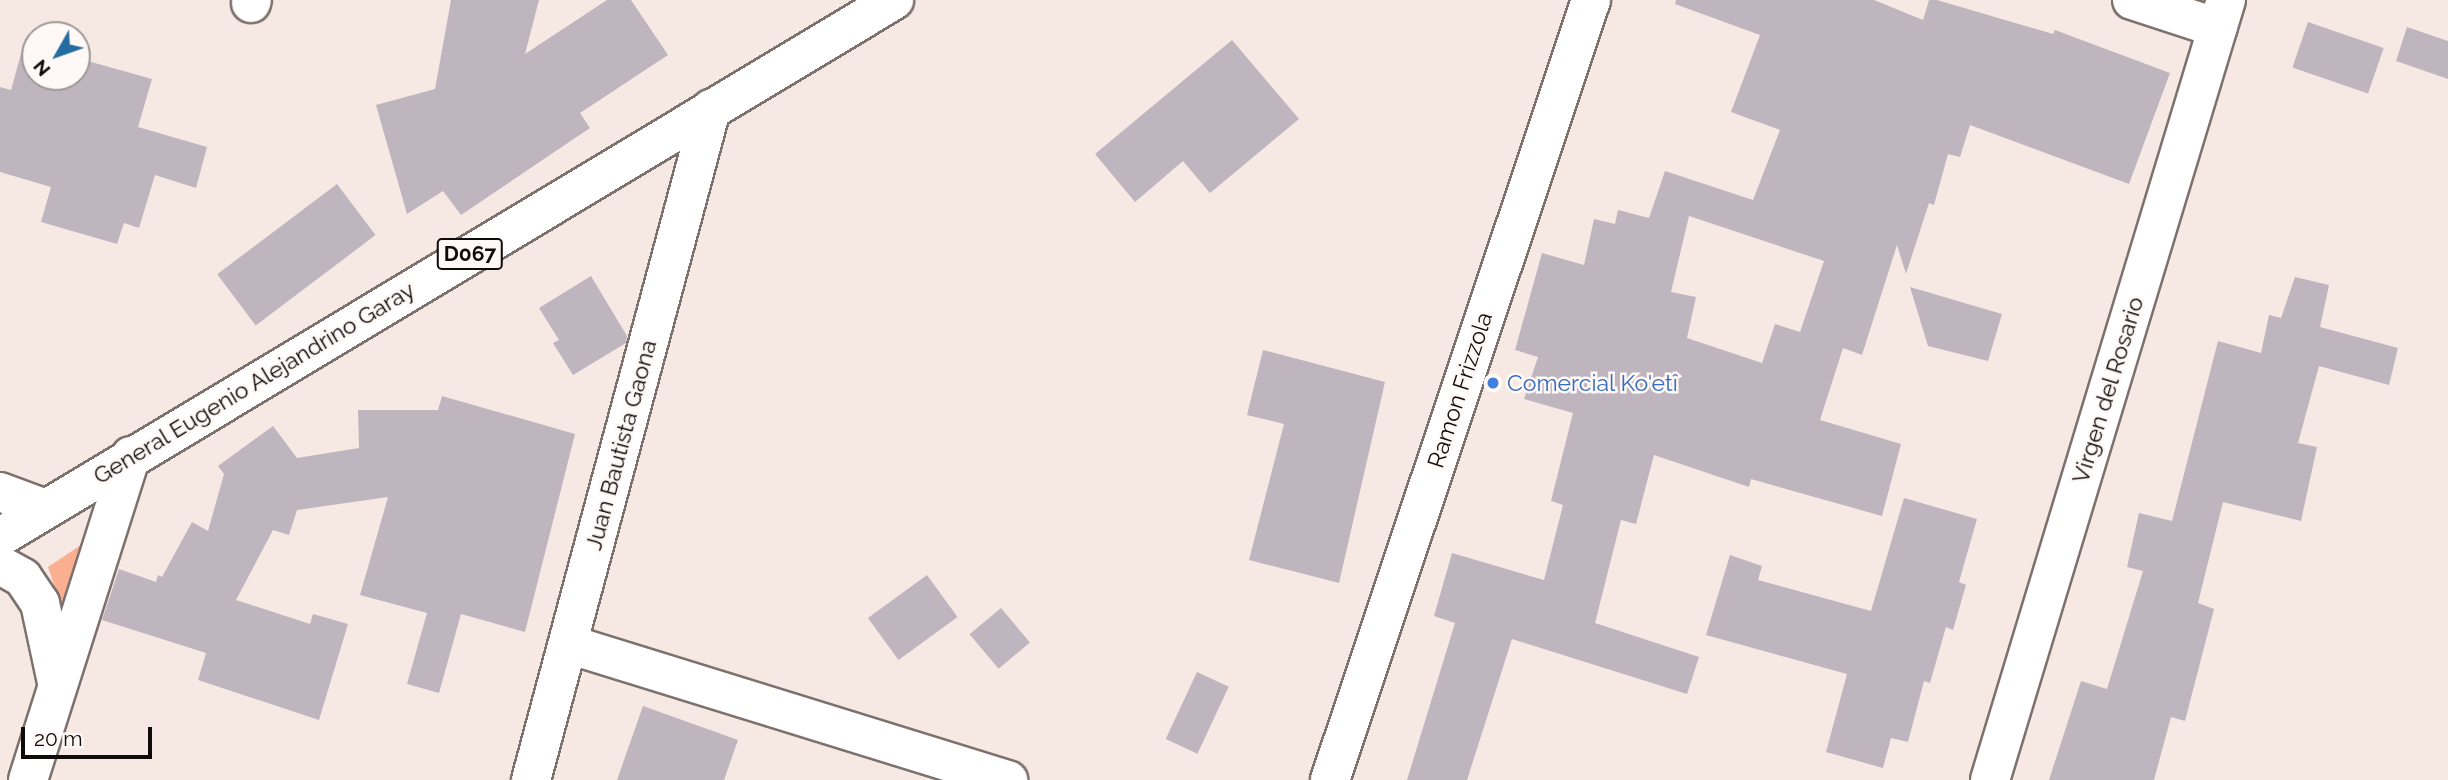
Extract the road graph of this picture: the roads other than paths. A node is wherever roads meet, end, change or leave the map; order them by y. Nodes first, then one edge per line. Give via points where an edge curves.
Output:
1 (894, 0) edge
2 (1591, 0) edge
3 (2132, 0) edge
4 (2222, 14) edge
5 (711, 109) junction
6 (131, 456) junction
7 (0, 492) edge
8 (46, 509) junction
9 (0, 537) edge
10 (0, 565) edge
11 (568, 644) junction
12 (58, 688) junction
13 (29, 780) edge
14 (531, 780) edge
15 (1008, 780) edge
16 (1330, 780) edge
17 (1990, 780) edge

1 - 5 street, General Eugenio Alejandrino Garay / D067
2 - 16 street, Ramon Frizzola
3 - 4 street
4 - 17 street, Virgen del Rosario
5 - 6 street, General Eugenio Alejandrino Garay / D067
5 - 11 street, Juan Bautista Gaona
6 - 8 street, General Eugenio Alejandrino Garay / D067
6 - 12 street
7 - 8 street
8 - 9 street, D067
10 - 12 street via 23,578 40,603
11 - 14 street, Juan Bautista Gaona
11 - 15 street
12 - 13 street

